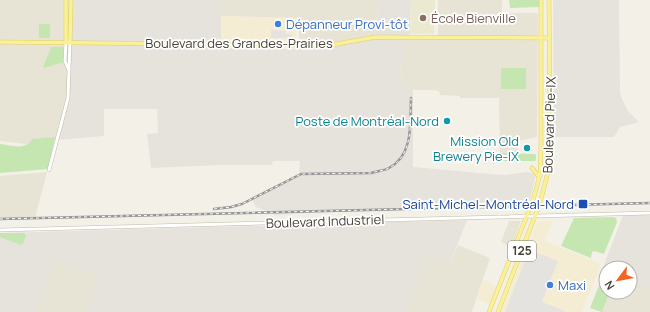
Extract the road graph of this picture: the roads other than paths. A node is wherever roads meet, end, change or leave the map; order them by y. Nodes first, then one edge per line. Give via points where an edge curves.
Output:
1 (66, 0) edge
2 (71, 0) edge
3 (541, 0) edge
4 (549, 0) edge
5 (541, 38) junction
6 (550, 38) junction
7 (0, 42) edge
8 (68, 42) junction
9 (532, 168) dead end
10 (49, 170) dead end
11 (539, 177) junction
12 (650, 212) edge
13 (527, 216) junction
14 (535, 216) junction
15 (0, 230) edge
16 (489, 312) edge
17 (498, 312) edge

1 - 8 main road
2 - 8 main road
3 - 5 main road, Boulevard Pie-IX / 125
4 - 6 main road, Boulevard Pie-IX / 125
5 - 6 main road, Boulevard des Grandes-Prairies
5 - 8 main road, Boulevard des Grandes-Prairies via 376,37 332,44 299,45
5 - 11 main road, Boulevard Pie-IX / 125
6 - 14 main road, Boulevard Pie-IX / 125 via 549,163 545,189
7 - 8 main road, Boulevard des Grandes-Prairies
8 - 10 street via 65,61 70,73 68,98
9 - 11 main road
11 - 13 main road, Boulevard Pie-IX / 125
12 - 14 street, Boulevard Industriel
13 - 14 street, Boulevard Industriel
13 - 15 street, Boulevard Industriel
13 - 16 main road, Boulevard Pie-IX / 125
14 - 17 main road, Boulevard Pie-IX / 125

